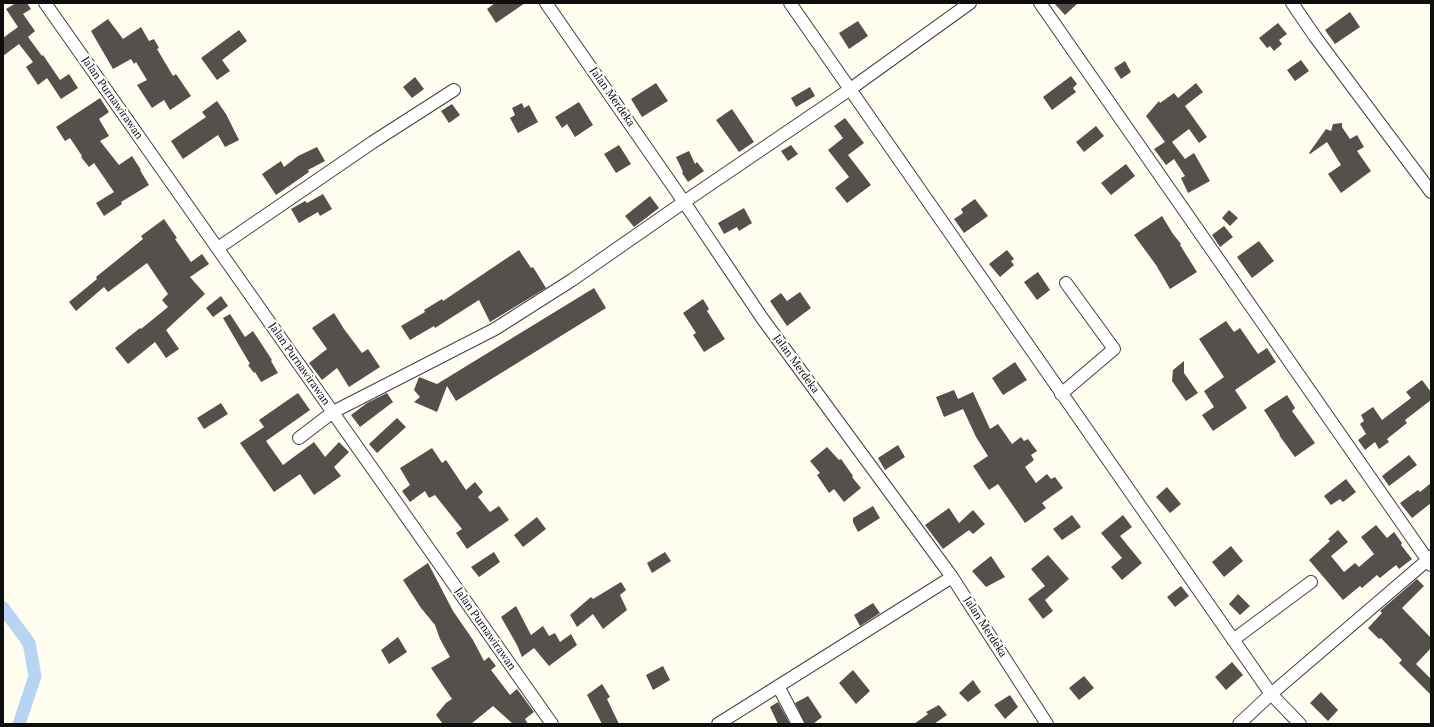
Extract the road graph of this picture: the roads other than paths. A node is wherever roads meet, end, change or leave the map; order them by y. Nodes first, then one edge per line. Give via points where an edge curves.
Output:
1 (45, 3) edge
2 (546, 3) edge
3 (790, 3) edge
4 (970, 3) edge
5 (1040, 3) edge
6 (1292, 3) edge
7 (454, 90) dead end
8 (849, 90) junction
9 (1431, 192) edge
10 (684, 202) junction
11 (218, 248) junction
12 (1066, 283) dead end
13 (1061, 394) junction
14 (333, 412) junction
15 (299, 438) dead end
16 (1430, 560) edge
17 (952, 577) junction
18 (1311, 582) dead end
19 (1233, 640) junction
20 (778, 686) junction
21 (1271, 694) junction
22 (724, 722) edge
23 (552, 724) edge
24 (798, 724) edge
25 (1047, 724) edge
26 (1239, 724) edge
27 (1300, 724) edge

1 - 11 street, Jalan Purnawirawan
2 - 10 street, Jalan Merdeka
3 - 8 street
4 - 8 street
5 - 16 street
6 - 9 street
7 - 11 street
8 - 10 street
8 - 13 street
10 - 14 street via 572,280 495,329
10 - 17 street, Jalan Merdeka via 762,318
11 - 14 street, Jalan Purnawirawan
12 - 13 street via 1114,349
13 - 19 street
14 - 15 street
14 - 23 street, Jalan Purnawirawan
16 - 21 street
17 - 20 street
17 - 25 street, Jalan Merdeka
18 - 19 street
19 - 21 street
20 - 22 street
20 - 24 street
21 - 26 street
21 - 27 street

